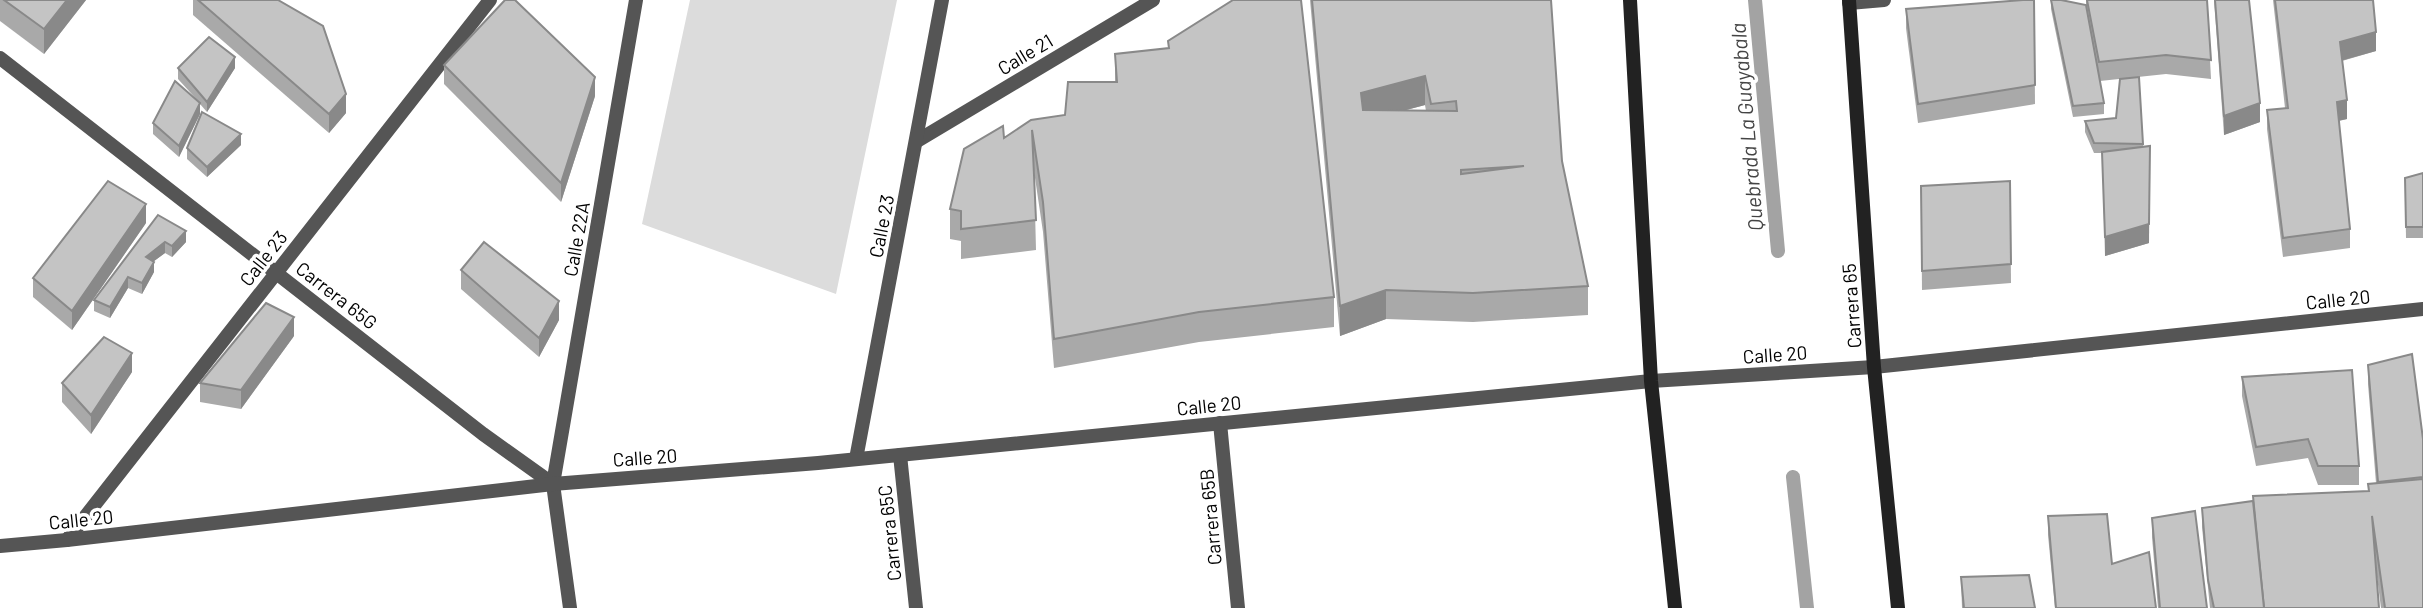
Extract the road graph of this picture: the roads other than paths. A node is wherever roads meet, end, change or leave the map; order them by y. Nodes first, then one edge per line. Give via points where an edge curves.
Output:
1 (490, 0) edge
2 (636, 0) edge
3 (943, 0) edge
4 (1153, 0) edge
5 (1630, 0) edge
6 (1884, 0) edge
7 (1849, 2) edge
8 (0, 58) edge
9 (917, 141) junction
10 (277, 272) junction
11 (2423, 309) edge
12 (1874, 367) junction
13 (1651, 381) junction
14 (1220, 423) junction
15 (900, 454) junction
16 (856, 459) junction
17 (553, 484) junction
18 (67, 540) junction
19 (0, 546) edge
20 (570, 608) edge
21 (916, 608) edge
22 (1238, 608) edge
23 (1675, 608) edge
24 (1898, 608) edge

1 - 10 street, Calle 23
2 - 17 street, Calle 22A
3 - 9 street, Calle 23
4 - 9 street, Calle 21
5 - 13 main road
6 - 7 street
7 - 12 main road, Carrera 65
8 - 10 street, Carrera 65G
9 - 16 street, Calle 23
10 - 17 street, Carrera 65G
10 - 18 street, Calle 23
11 - 12 street, Calle 20
12 - 13 street, Calle 20
12 - 24 main road, Carrera 65
13 - 14 street, Calle 20
13 - 23 main road
14 - 15 street, Calle 20
14 - 22 street, Carrera 65B
15 - 16 street, Calle 20
15 - 21 street, Carrera 65C
16 - 17 street, Calle 20
17 - 18 street, Calle 20
17 - 20 street
18 - 19 street, Calle 20

